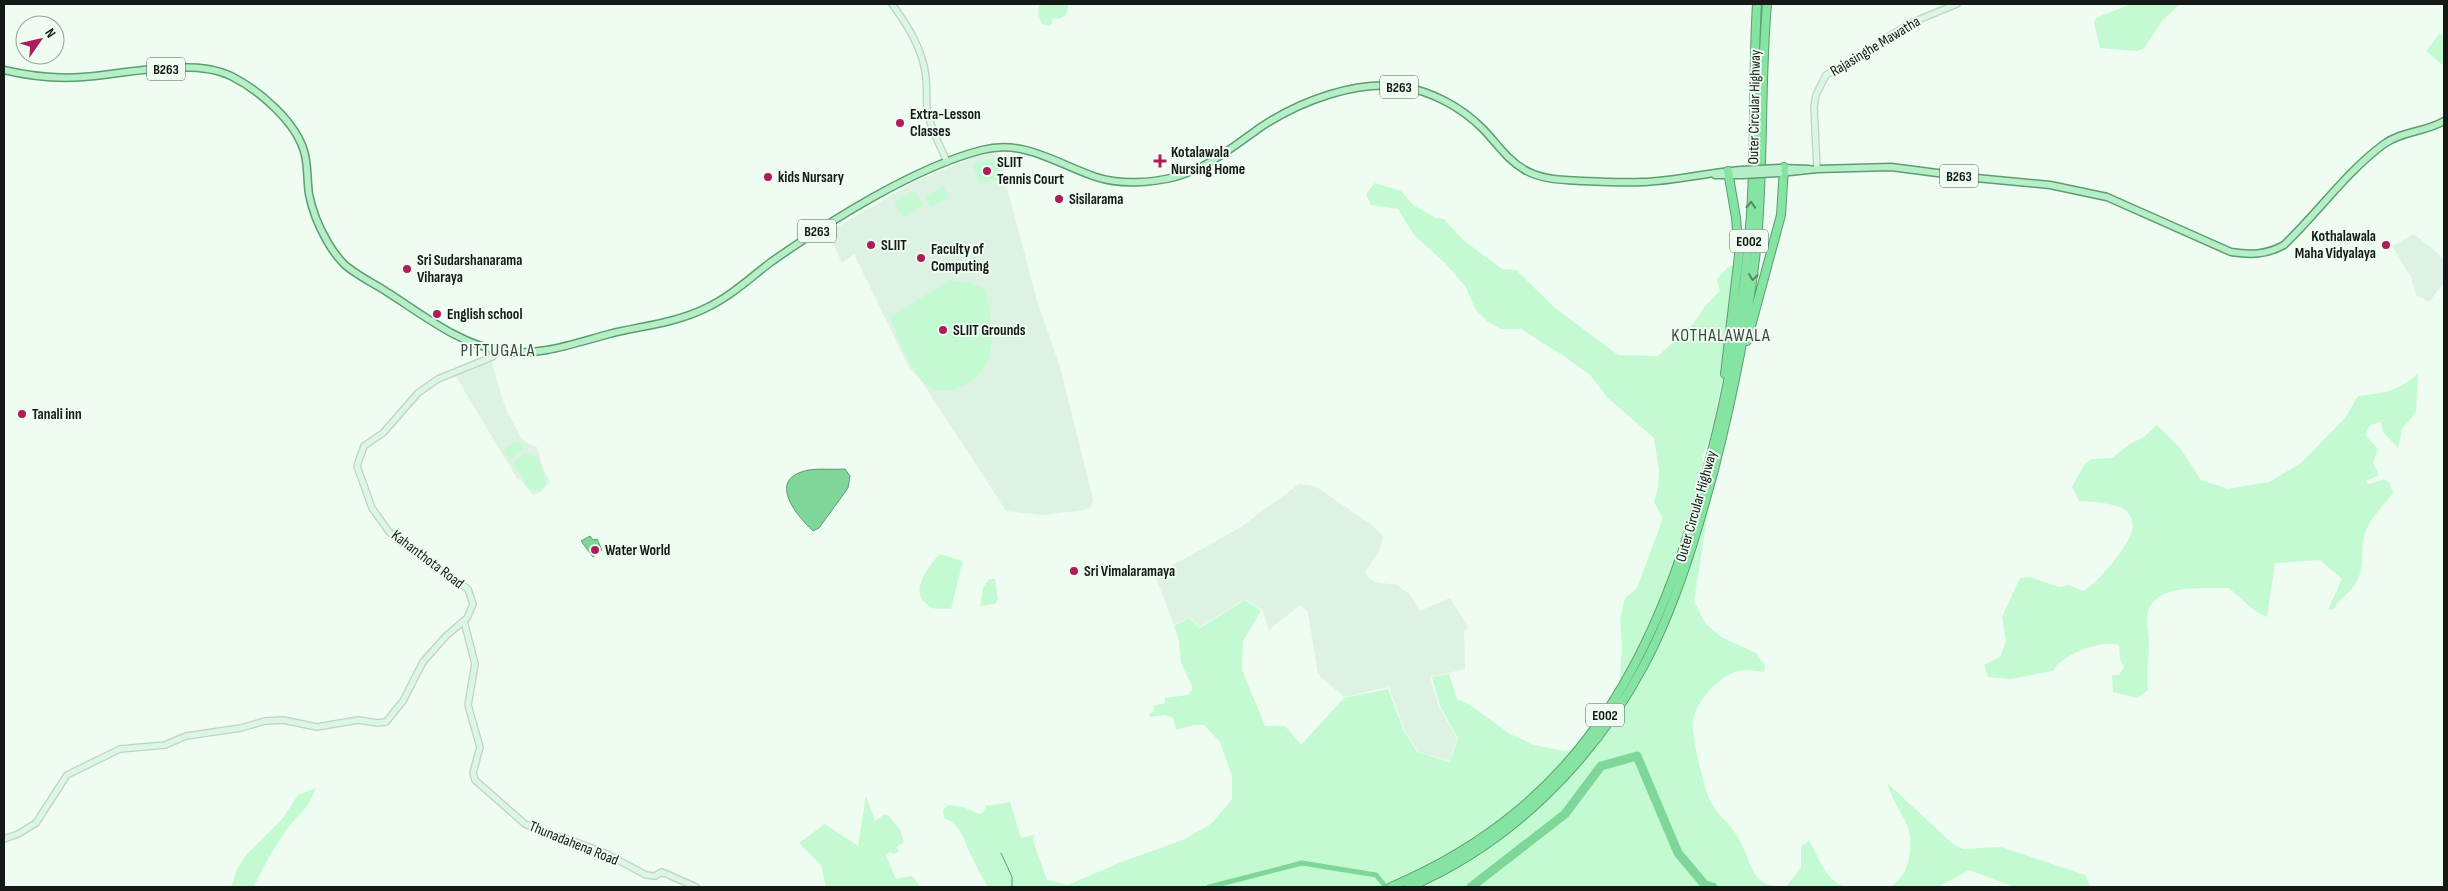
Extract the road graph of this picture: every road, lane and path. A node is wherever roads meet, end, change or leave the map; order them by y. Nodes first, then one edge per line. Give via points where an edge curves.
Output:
1 (892, 4) edge
2 (1757, 4) edge
3 (1767, 4) edge
4 (1957, 4) edge
5 (4, 70) edge
6 (2444, 121) edge
7 (947, 162) junction
8 (1814, 169) junction
9 (1781, 170) junction
10 (1728, 173) junction
11 (499, 351) junction
12 (1737, 377) junction
13 (1720, 424) junction
14 (1713, 461) junction
15 (464, 621) junction
16 (4, 839) edge
17 (696, 887) edge
18 (1391, 887) edge
19 (1409, 887) edge

1 - 7 main road via 916,40 924,62 930,119
13 -> 2 highway, Outer Circular Highway / E002 via 1735,350 1749,238
3 -> 12 highway, Outer Circular Highway / E002 via 1757,239
4 - 8 main road, Rajasinghe Mawatha via 1913,22 1858,59 1826,75 1814,107
5 - 11 main road, B263 via 69,78 195,68 215,70 235,78 268,102 300,142 315,214 327,242 341,260 363,278 466,340
6 - 8 main road, B263 via 2384,144 2284,245 2252,255 2231,252 2107,197 2061,187 1900,168
7 - 10 main road, B263 via 985,149 1015,147 1028,149 1099,178 1159,180 1207,165 1267,123 1301,106 1342,92 1377,86 1408,88 1444,101 1472,119 1525,171 1546,178 1646,182
7 - 11 main road, B263 via 841,217 704,309 669,321 558,348
8 - 9 main road, B263
9 - 10 main road, B263, bridge
9 - 12 highway via 1781,215
10 - 13 highway via 1738,255
11 - 15 main road, Kahanthota Road via 438,379 418,393 392,423 364,446 357,466 372,508 390,532 468,589 472,609
12 - 14 highway, Outer Circular Highway / E002
13 - 14 highway, Outer Circular Highway / E002
14 - 18 highway, Outer Circular Highway / E002 via 1660,614 1624,686 1595,729 1551,780 1504,822 1448,859
14 - 19 highway, Outer Circular Highway / E002 via 1685,567 1658,637 1631,690 1607,726 1574,767 1529,811 1467,856
15 - 16 main road via 423,662 403,701 386,722 358,720 317,727 283,720 265,721 186,736 165,745 120,749 66,775 36,823
15 - 17 main road, Thunadahena Road via 475,664 468,705 480,748 473,773 475,780 525,824 605,853 646,875 656,876 662,872

